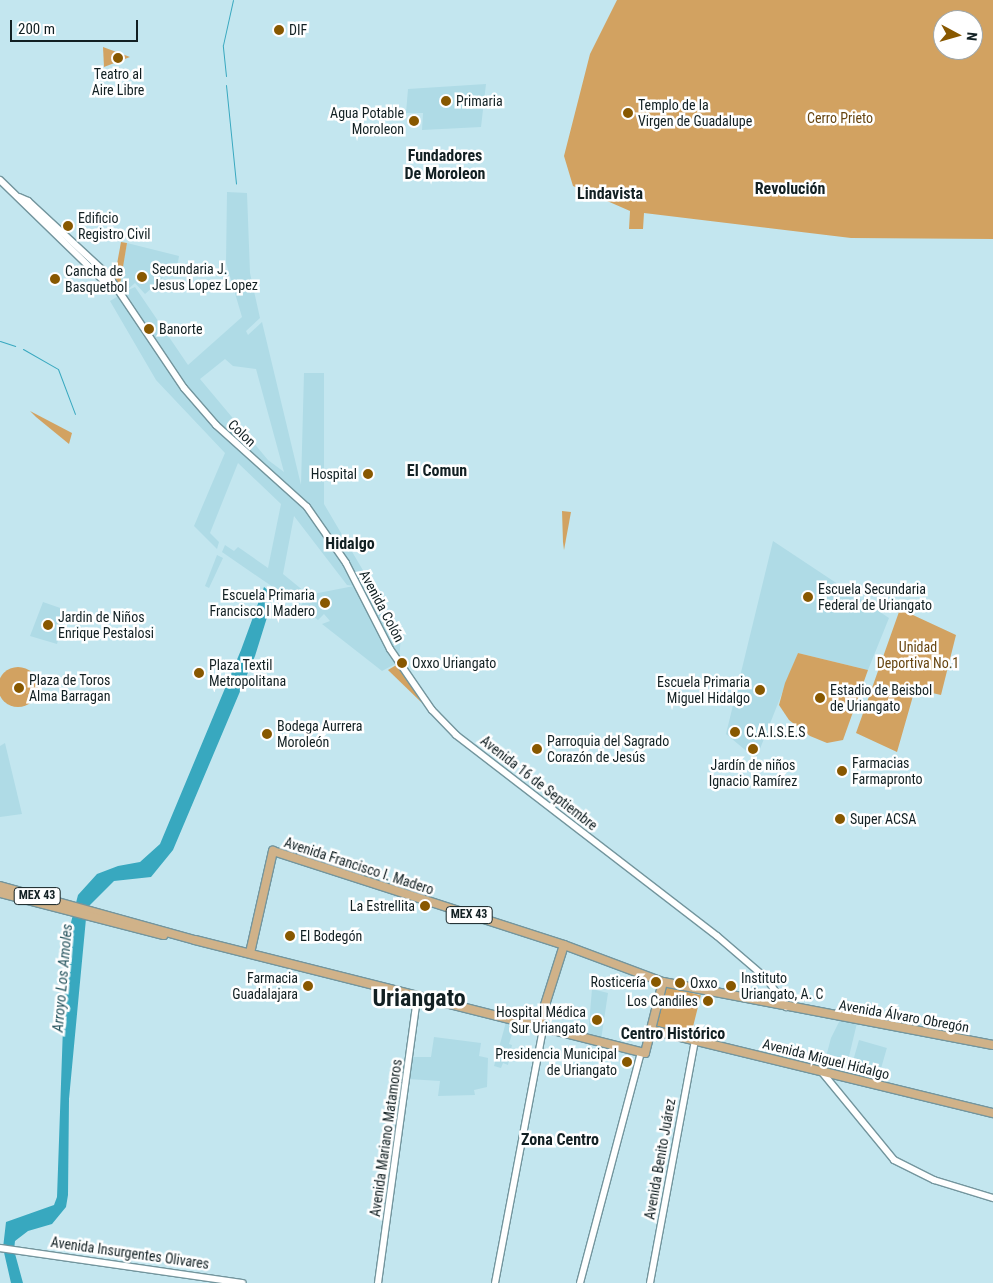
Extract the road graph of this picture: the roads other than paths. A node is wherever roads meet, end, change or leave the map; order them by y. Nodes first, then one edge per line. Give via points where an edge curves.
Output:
1 (0, 180) edge
2 (288, 490) joint
3 (399, 662) joint
4 (0, 886) edge
5 (0, 893) edge
6 (73, 910) junction
7 (564, 945) junction
8 (250, 953) junction
9 (663, 982) junction
10 (418, 997) junction
11 (786, 1007) junction
12 (540, 1028) junction
13 (652, 1030) junction
14 (695, 1040) junction
15 (993, 1045) edge
16 (643, 1053) junction
17 (821, 1071) junction
18 (993, 1113) edge
19 (993, 1198) edge
20 (1, 1248) edge
21 (242, 1283) edge
22 (378, 1283) edge
23 (495, 1283) edge
24 (580, 1283) edge
25 (650, 1283) edge

1 - 2 street, Colon via 103,280 110,282 184,388 216,425
2 - 3 street, Avenida Colón via 307,507 346,563 370,615
3 - 11 street, Avenida 16 de Septiembre via 432,710 456,735 767,979
4 - 6 main road, MEX 43
5 - 6 main road, MEX 43
6 - 8 main road, MEX 43
7 - 8 main road, Avenida Francisco I. Madero / MEX 43 via 274,851
7 - 9 main road, Avenida Francisco I. Madero / MEX 43
7 - 12 main road
8 - 10 main road, MEX 43
9 - 11 main road, Avenida Álvaro Obregón / MEX 43
9 - 13 main road
10 - 12 main road, MEX 43
10 - 22 street, Avenida Mariano Matamoros
11 - 15 main road, Avenida Álvaro Obregón / MEX 43
12 - 16 main road, MEX 43
12 - 23 street
13 - 14 main road, Avenida Miguel Hidalgo
13 - 16 main road
14 - 17 main road, Avenida Miguel Hidalgo
14 - 25 street, Avenida Benito Juárez
16 - 24 street
17 - 18 main road, Avenida Miguel Hidalgo
17 - 19 street via 894,1160 934,1180
20 - 21 street, Avenida Insurgentes Olivares

